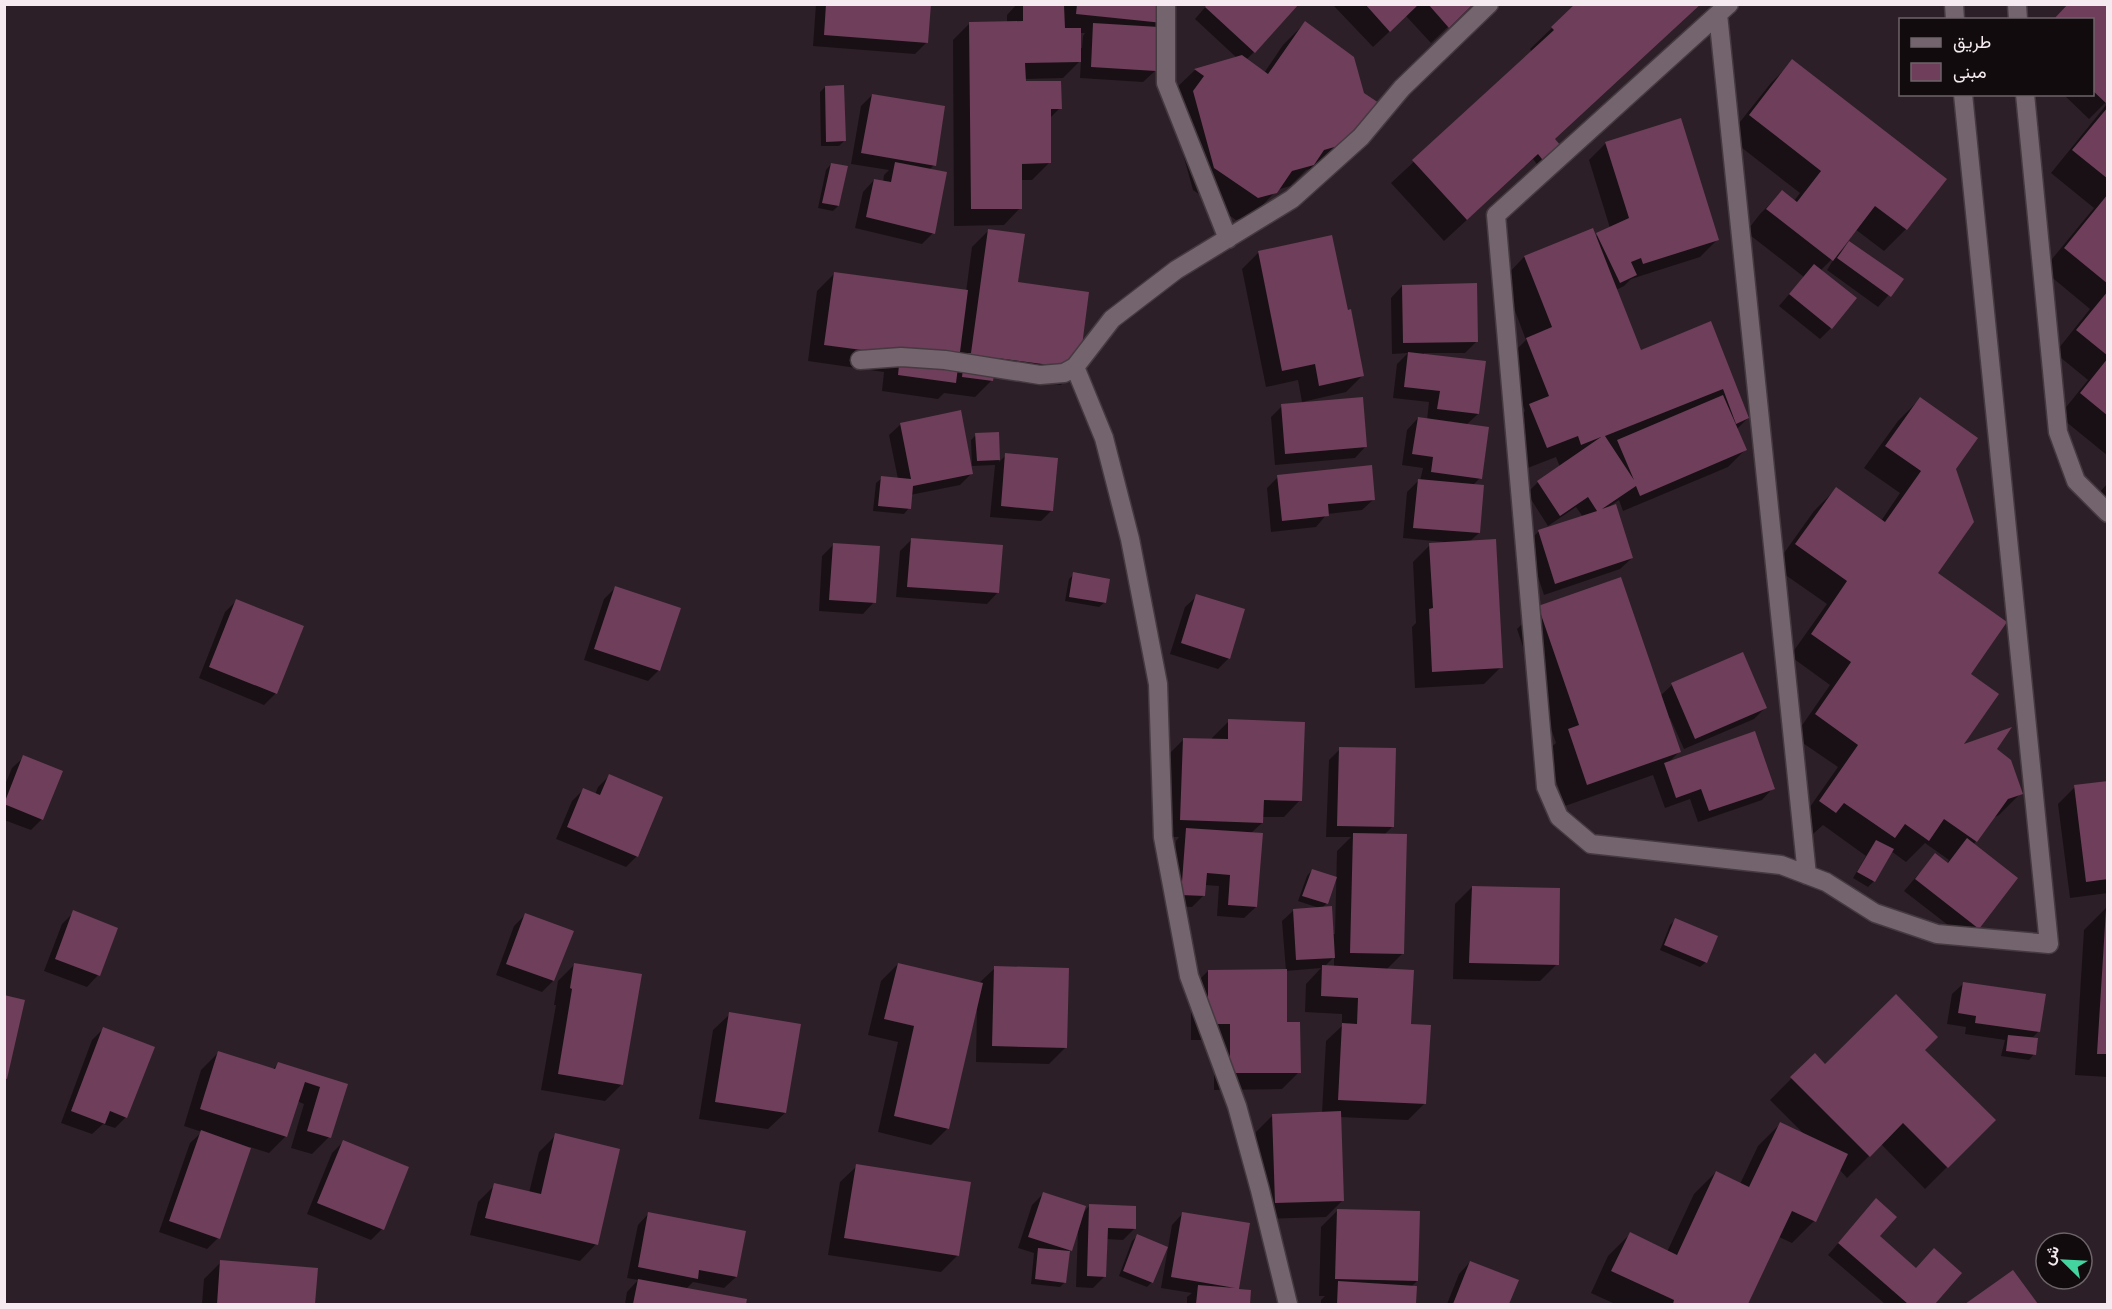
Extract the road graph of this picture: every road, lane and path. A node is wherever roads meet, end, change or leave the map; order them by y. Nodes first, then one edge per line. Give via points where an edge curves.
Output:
1 (1166, 4) edge
2 (1489, 4) edge
3 (1724, 9) edge
4 (1963, 96) edge
5 (2025, 96) edge
6 (1228, 239) junction
7 (860, 360) dead end
8 (1075, 367) junction
9 (2108, 513) edge
10 (1807, 875) junction
11 (1288, 1305) edge

1 - 6 street via 1166,83
2 - 6 street via 1402,88 1360,137 1292,199
3 - 10 street
3 - 10 street via 1496,215 1546,787 1559,817 1591,844 1781,865
4 - 10 street via 2049,944 1937,934 1875,913 1826,882
5 - 9 street via 2058,432 2076,481
6 - 8 street via 1176,270 1112,319
7 - 8 street via 901,357 1040,375 1064,373
8 - 11 street via 1113,471 1158,684 1163,837 1189,976 1237,1106

